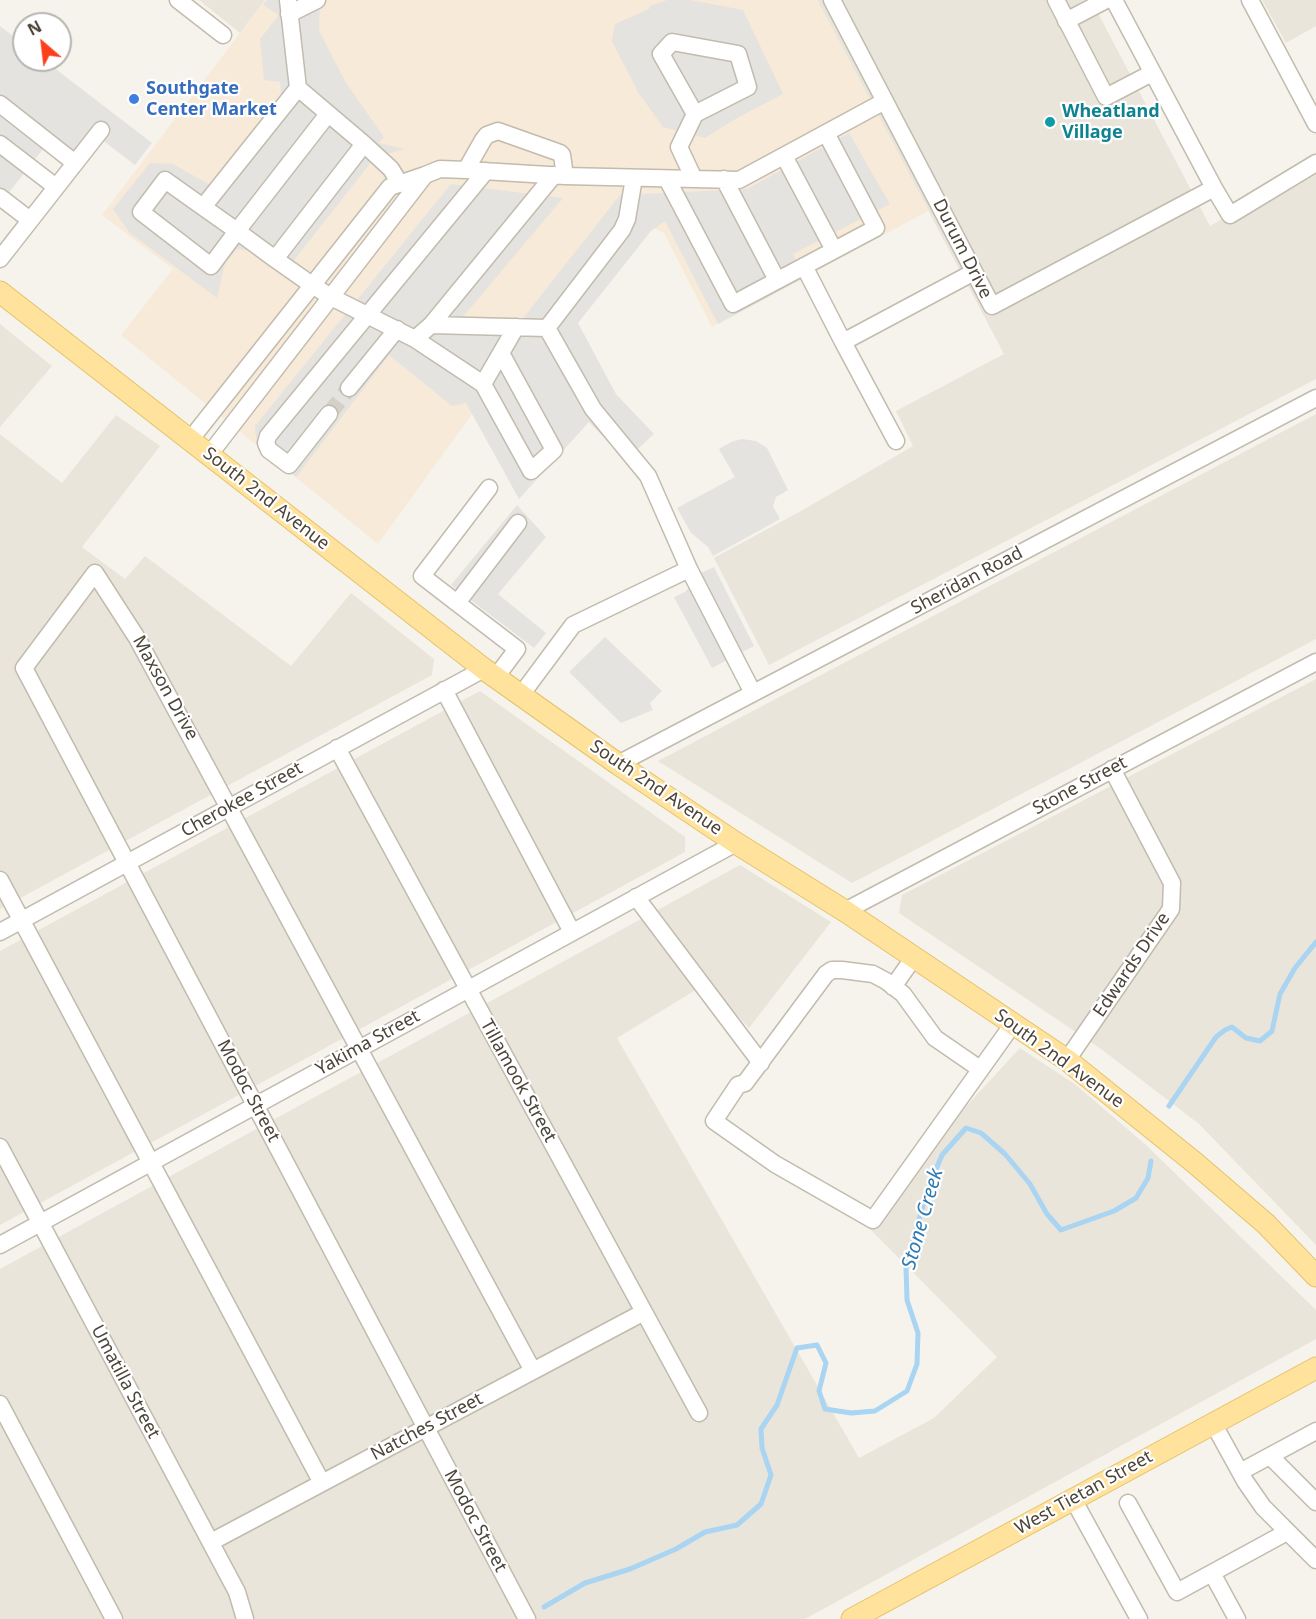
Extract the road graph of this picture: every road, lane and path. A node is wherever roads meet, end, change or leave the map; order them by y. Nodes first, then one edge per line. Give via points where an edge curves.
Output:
1 (178, 0) edge
2 (317, 0) edge
3 (832, 0) edge
4 (1056, 0) edge
5 (1106, 0) edge
6 (1114, 0) edge
7 (1250, 0) edge
8 (288, 7) edge
9 (1066, 21) junction
10 (223, 35) dead end
11 (1152, 73) junction
12 (298, 88) junction
13 (885, 101) junction
14 (0, 104) edge
15 (328, 114) junction
16 (694, 114) junction
17 (1316, 124) edge
18 (101, 130) dead end
19 (826, 133) junction
20 (0, 144) edge
21 (364, 144) junction
22 (784, 156) junction
23 (75, 163) junction
24 (1316, 163) edge
25 (466, 170) junction
26 (486, 171) junction
27 (425, 175) junction
28 (559, 176) junction
29 (634, 178) junction
30 (667, 179) junction
31 (694, 179) junction
32 (724, 179) junction
33 (400, 184) junction
34 (56, 187) junction
35 (1214, 188) junction
36 (0, 197) edge
37 (203, 207) junction
38 (30, 220) junction
39 (237, 231) junction
40 (3, 249) edge
41 (834, 250) junction
42 (275, 258) junction
43 (804, 266) junction
44 (974, 272) junction
45 (777, 280) junction
46 (312, 285) junction
47 (0, 292) edge
48 (331, 297) junction
49 (368, 314) junction
50 (431, 325) junction
51 (516, 327) junction
52 (547, 328) junction
53 (397, 329) junction
54 (414, 339) junction
55 (843, 342) junction
56 (501, 353) junction
57 (483, 384) junction
58 (349, 388) tunnel mouth
59 (1316, 398) edge
60 (329, 414) tunnel mouth
61 (190, 440) junction
62 (896, 441) dead end
63 (209, 455) junction
64 (489, 488) dead end
65 (518, 523) dead end
66 (689, 569) junction
67 (95, 573) joint
68 (456, 603) junction
69 (1316, 662) edge
70 (490, 673) junction
71 (444, 690) junction
72 (753, 693) junction
73 (521, 695) junction
74 (337, 748) junction
75 (618, 764) junction
76 (1112, 768) junction
77 (230, 807) junction
78 (736, 843) junction
79 (127, 862) junction
80 (0, 880) edge
81 (636, 897) junction
82 (845, 911) junction
83 (21, 920) junction
84 (0, 932) edge
85 (572, 932) junction
86 (914, 957) junction
87 (893, 987) junction
88 (468, 989) junction
89 (1013, 1024) junction
90 (359, 1048) junction
91 (1067, 1060) junction
92 (761, 1063) junction
93 (980, 1069) junction
94 (255, 1105) junction
95 (0, 1147) edge
96 (150, 1162) junction
97 (40, 1223) junction
98 (0, 1245) edge
99 (1316, 1276) edge
100 (644, 1312) junction
101 (1316, 1368) edge
102 (533, 1371) junction
103 (0, 1404) edge
104 (699, 1413) dead end
105 (1212, 1423) junction
106 (426, 1428) junction
107 (1316, 1431) edge
108 (1270, 1456) junction
109 (1240, 1472) junction
110 (321, 1483) junction
111 (1073, 1499) junction
112 (1316, 1502) edge
113 (1128, 1503) dead end
114 (1287, 1532) junction
115 (211, 1542) junction
116 (1316, 1560) edge
117 (1212, 1573) junction
118 (114, 1619) edge
119 (245, 1619) edge
120 (527, 1619) edge
121 (852, 1619) edge
122 (1139, 1619) edge
123 (1237, 1619) edge

1 - 10 street
2 - 8 street
3 - 13 street, Durum Drive
4 - 9 street
5 - 9 street
6 - 11 street
7 - 17 street
8 - 12 street
9 - 11 street via 1106,97
11 - 35 street
12 - 15 street
12 - 37 street
13 - 19 street
13 - 44 street, Durum Drive
14 - 23 street
15 - 21 street
15 - 39 street
16 - 16 street via 748,87 738,54 672,42 661,54
16 - 31 street via 679,147
18 - 23 street
19 - 22 street
19 - 41 street via 876,228
20 - 34 street
21 - 33 street
21 - 42 street
22 - 32 street via 739,180
22 - 41 street
23 - 34 street
24 - 35 street via 1230,215
25 - 26 street
25 - 27 street via 440,169
25 - 28 street via 487,135 498,132 560,153
26 - 28 street
26 - 49 street
27 - 33 street
27 - 48 street
28 - 29 street
28 - 50 street
29 - 30 street
29 - 52 street via 627,219 621,230
30 - 31 street
30 - 45 street via 733,304
31 - 32 street
32 - 45 street
33 - 46 street via 390,187
34 - 38 street
35 - 44 street, Durum Drive via 992,306
36 - 38 street
37 - 39 street
37 - 39 street via 165,180 141,212 211,266
38 - 40 street
39 - 42 street
41 - 43 street
42 - 46 street
43 - 45 street
43 - 55 street
44 - 55 street
46 - 48 street
46 - 61 street
47 - 61 main road, South 2nd Avenue
48 - 49 street
48 - 63 street
49 - 53 street
49 - 60 street via 268,436 269,450 289,465
50 - 51 street
50 - 54 street
51 - 52 street
51 - 56 street
52 - 66 street via 593,408 648,477
53 - 54 street
53 - 58 street
54 - 57 street
55 - 62 street
56 - 57 street
56 - 57 street via 554,450 531,471
59 - 72 street, Sheridan Road
61 - 63 main road, South 2nd Avenue
63 - 70 main road, South 2nd Avenue
64 - 68 street via 422,576
65 - 68 street
66 - 72 street
66 - 73 street via 573,625
67 - 77 street, Maxson Drive via 137,638
67 - 79 street, Modoc Street via 24,668
68 - 70 street via 518,649
69 - 76 street, Stone Street
70 - 71 street, Cherokee Street
70 - 73 main road, South 2nd Avenue
71 - 74 street, Cherokee Street
71 - 85 street
72 - 75 street, Sheridan Road
73 - 75 main road, South 2nd Avenue
74 - 77 street, Cherokee Street
74 - 88 street, Tillamook Street
75 - 78 main road, South 2nd Avenue
76 - 82 street, Stone Street
76 - 91 street, Edwards Drive via 1172,883 1171,909
77 - 79 street, Cherokee Street
77 - 90 street, Maxson Drive
78 - 81 street, Yakima Street
78 - 82 main road, South 2nd Avenue
79 - 83 street, Cherokee Street
79 - 94 street, Modoc Street
80 - 83 street
81 - 85 street, Yakima Street
81 - 92 street
82 - 86 main road, South 2nd Avenue
83 - 84 street, Cherokee Street
83 - 96 street
85 - 88 street, Yakima Street
86 - 87 street
86 - 89 main road, South 2nd Avenue
87 - 92 street via 873,974 832,970
87 - 93 street via 903,994 935,1038
88 - 90 street, Yakima Street
88 - 100 street, Tillamook Street
89 - 91 main road, South 2nd Avenue
89 - 93 street
90 - 94 street, Yakima Street
90 - 102 street, Maxson Drive
91 - 99 main road, South 2nd Avenue via 1213,1178 1266,1224
92 - 93 street via 745,1083 738,1085 714,1121 775,1164 873,1220
94 - 96 street, Yakima Street
94 - 106 street, Modoc Street
95 - 97 street, Umatilla Street
96 - 97 street, Yakima Street
96 - 110 street
97 - 98 street, Yakima Street
97 - 115 street, Umatilla Street
100 - 102 street, Natches Street
100 - 104 street, Tillamook Street
101 - 105 main road, West Tietan Street
102 - 106 street, Natches Street
103 - 118 street
105 - 109 street
105 - 111 main road, West Tietan Street
106 - 110 street, Natches Street
106 - 120 street, Modoc Street
107 - 108 street
108 - 109 street
108 - 112 street
109 - 114 street via 1263,1507
110 - 115 street, Natches Street
111 - 121 main road, West Tietan Street
111 - 122 street
113 - 117 street via 1177,1592
114 - 116 street
114 - 117 street
115 - 119 street, Umatilla Street via 237,1592
117 - 123 street

